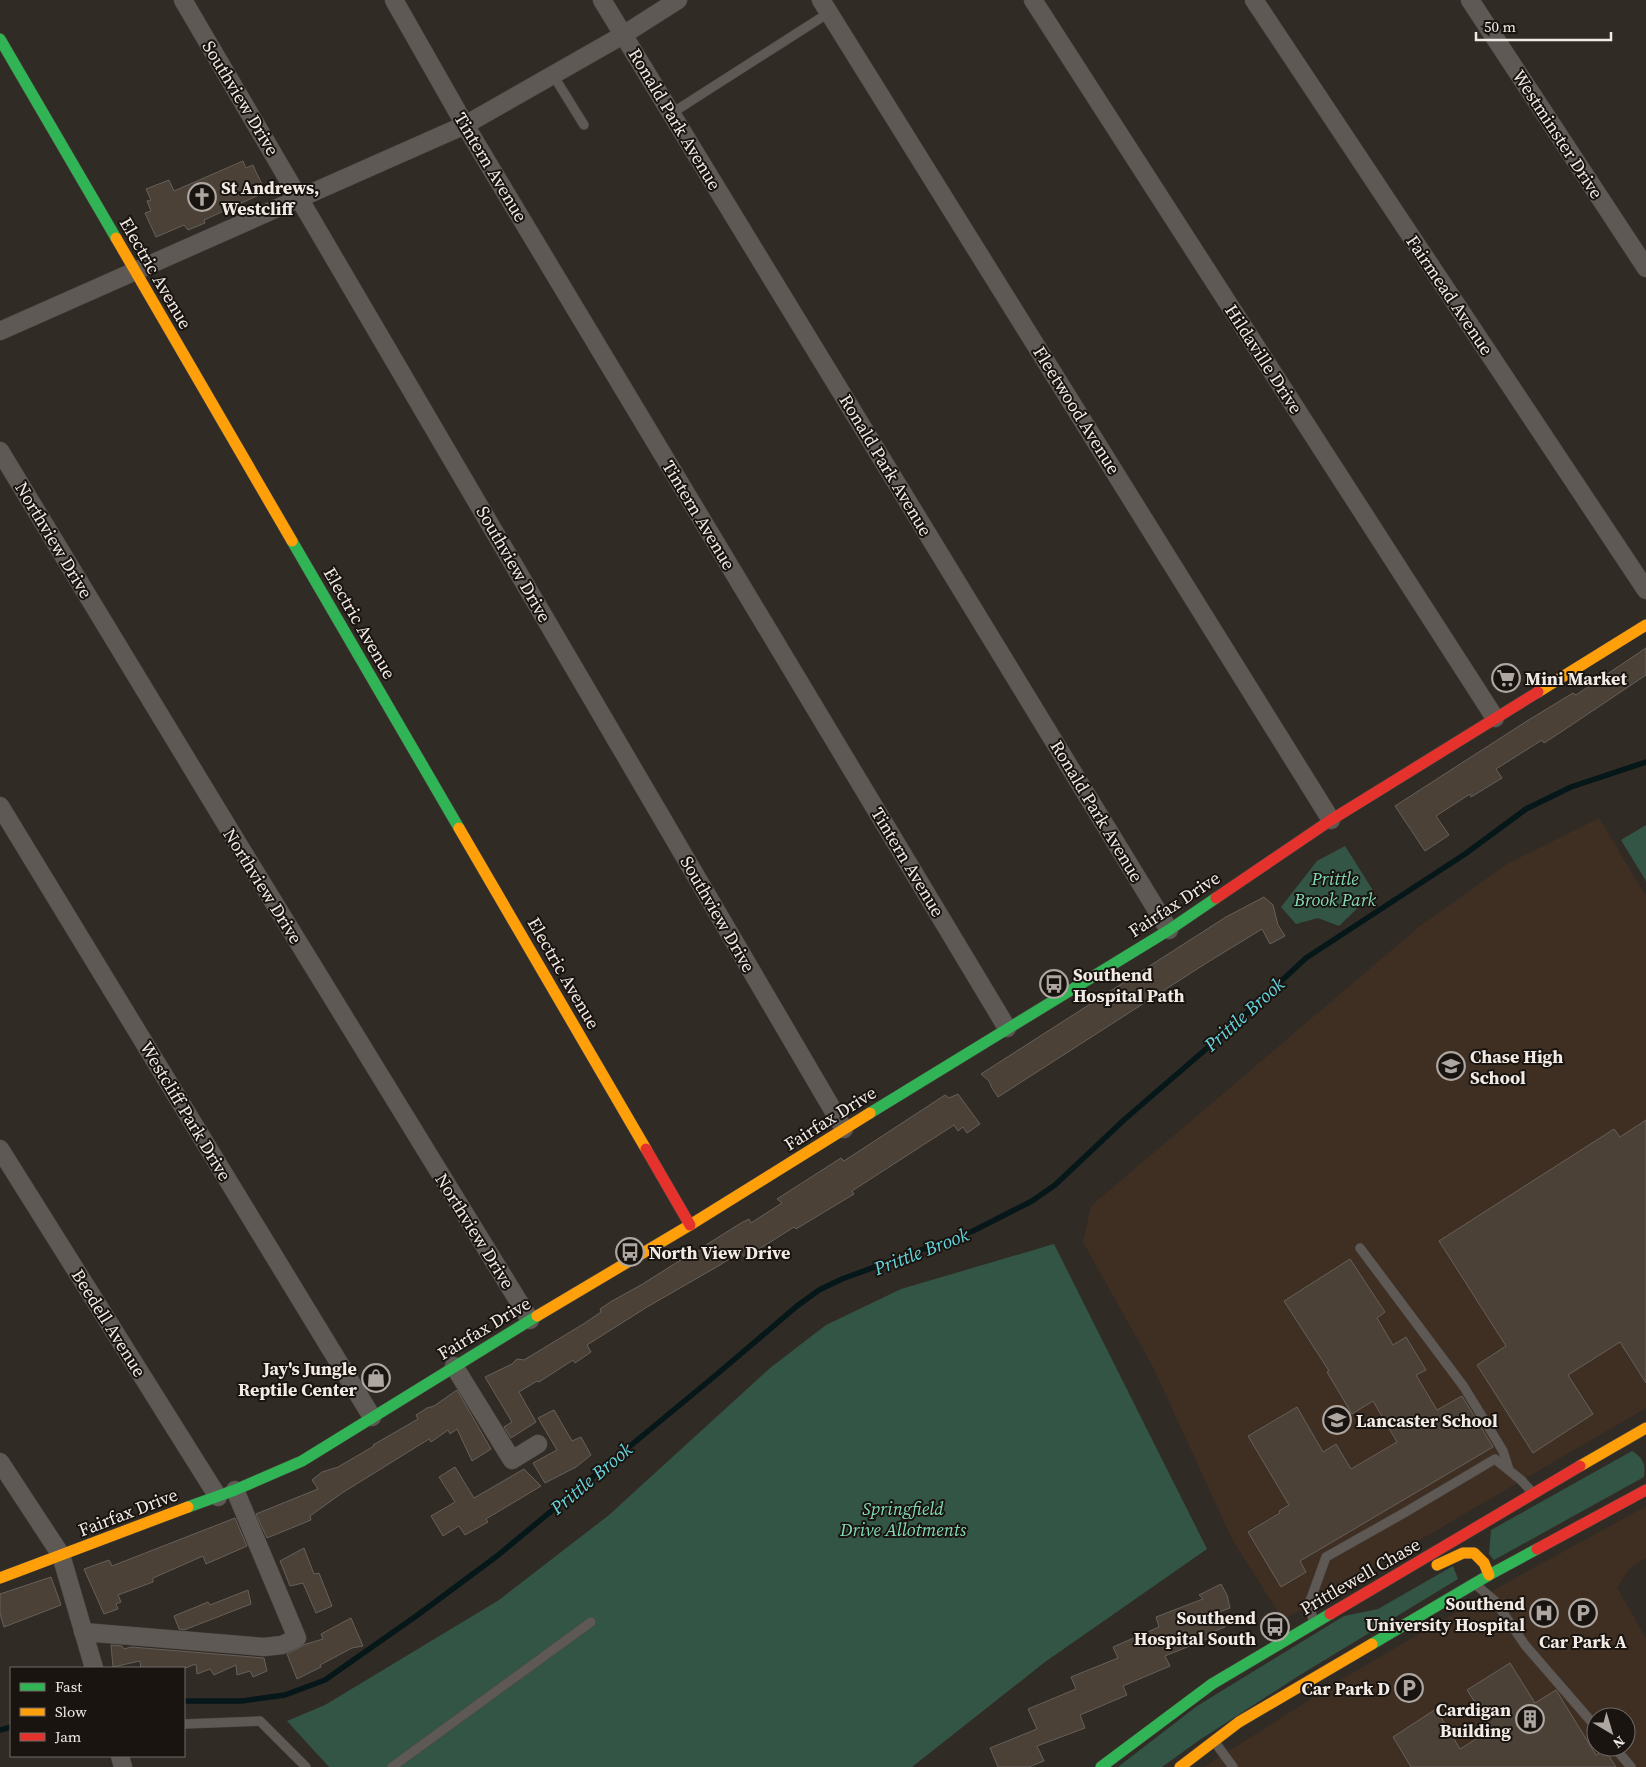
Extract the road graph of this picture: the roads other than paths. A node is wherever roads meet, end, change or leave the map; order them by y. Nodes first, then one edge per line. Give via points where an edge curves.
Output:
1 (183, 0) edge
2 (394, 0) edge
3 (602, 0) edge
4 (678, 0) edge
5 (1033, 0) edge
6 (1254, 0) edge
7 (1470, 0) edge
8 (826, 6) edge
9 (623, 35) junction
10 (0, 39) edge
11 (553, 75) junction
12 (672, 113) junction
13 (465, 125) junction
14 (584, 125) dead end
15 (300, 198) junction
16 (1646, 268) edge
17 (134, 271) junction
18 (0, 331) edge
19 (0, 451) edge
20 (1646, 590) edge
21 (1646, 624) edge
22 (1495, 718) junction
23 (0, 806) edge
24 (1331, 820) junction
25 (1169, 930) junction
26 (1007, 1028) junction
27 (844, 1129) junction
28 (0, 1149) edge
29 (690, 1225) junction
30 (1360, 1248) dead end
31 (530, 1320) junction
32 (454, 1366) junction
33 (372, 1417) junction
34 (1644, 1435) edge
35 (538, 1444) dead end
36 (0, 1462) edge
37 (1509, 1470) junction
38 (235, 1490) junction
39 (1646, 1490) edge
40 (1533, 1493) junction
41 (218, 1496) junction
42 (1489, 1520) junction
43 (1463, 1553) junction
44 (61, 1556) junction
45 (1489, 1575) junction
46 (1470, 1576) junction
47 (0, 1578) edge
48 (1495, 1601) junction
49 (1344, 1605) junction
50 (591, 1622) dead end
51 (1314, 1623) junction
52 (83, 1632) junction
53 (94, 1667) edge
54 (1586, 1716) edge
55 (185, 1724) edge
56 (1214, 1741) junction
57 (1622, 1757) edge
58 (306, 1767) edge
59 (392, 1767) edge
60 (1101, 1767) edge
61 (1180, 1767) edge
62 (1233, 1767) edge
63 (1631, 1767) edge

1 - 15 street, Southview Drive
2 - 13 street, Tintern Avenue
3 - 9 street, Ronald Park Avenue
4 - 9 street
5 - 22 street, Hildaville Drive
6 - 20 street, Fairmead Avenue
7 - 16 street, Westminster Drive
8 - 12 lane
8 - 24 street, Fleetwood Avenue
9 - 11 street
9 - 12 street, Ronald Park Avenue
10 - 17 street, Electric Avenue
11 - 13 street
11 - 14 lane
12 - 25 street, Ronald Park Avenue
13 - 15 street
13 - 26 street, Tintern Avenue
15 - 17 street
15 - 27 street, Southview Drive
17 - 18 street
17 - 29 street, Electric Avenue
19 - 31 street, Northview Drive
21 - 22 street, Fairfax Drive
22 - 24 street, Fairfax Drive
23 - 33 street, Westcliff Park Drive
24 - 25 street, Fairfax Drive
25 - 26 street, Fairfax Drive
26 - 27 street, Fairfax Drive
27 - 29 street, Fairfax Drive
28 - 41 street, Beedell Avenue
29 - 31 street, Fairfax Drive
30 - 37 lane via 1464,1387 1504,1451
31 - 32 street, Fairfax Drive
32 - 33 street, Fairfax Drive
32 - 35 street via 512,1460
33 - 38 street, Fairfax Drive via 302,1460
34 - 40 street, Prittlewell Chase
36 - 44 street
37 - 40 lane
37 - 51 lane via 1495,1459 1326,1557 1309,1604
38 - 41 street, Fairfax Drive
38 - 52 street via 297,1638 282,1645 264,1646
39 - 45 street
40 - 42 street, Prittlewell Chase
41 - 44 street, Fairfax Drive
42 - 43 street via 1474,1532
42 - 49 street, Prittlewell Chase
43 - 45 street via 1474,1553 1484,1563
43 - 46 street
43 - 49 street via 1393,1589
44 - 47 street, Fairfax Drive
44 - 52 street
45 - 46 street
45 - 48 lane
46 - 48 lane
46 - 56 street
48 - 54 lane via 1524,1645
49 - 51 street, Prittlewell Chase
50 - 59 lane
51 - 60 street, Prittlewell Chase via 1212,1684
52 - 53 street
55 - 58 lane via 260,1721
56 - 61 street
56 - 62 lane
57 - 63 lane

